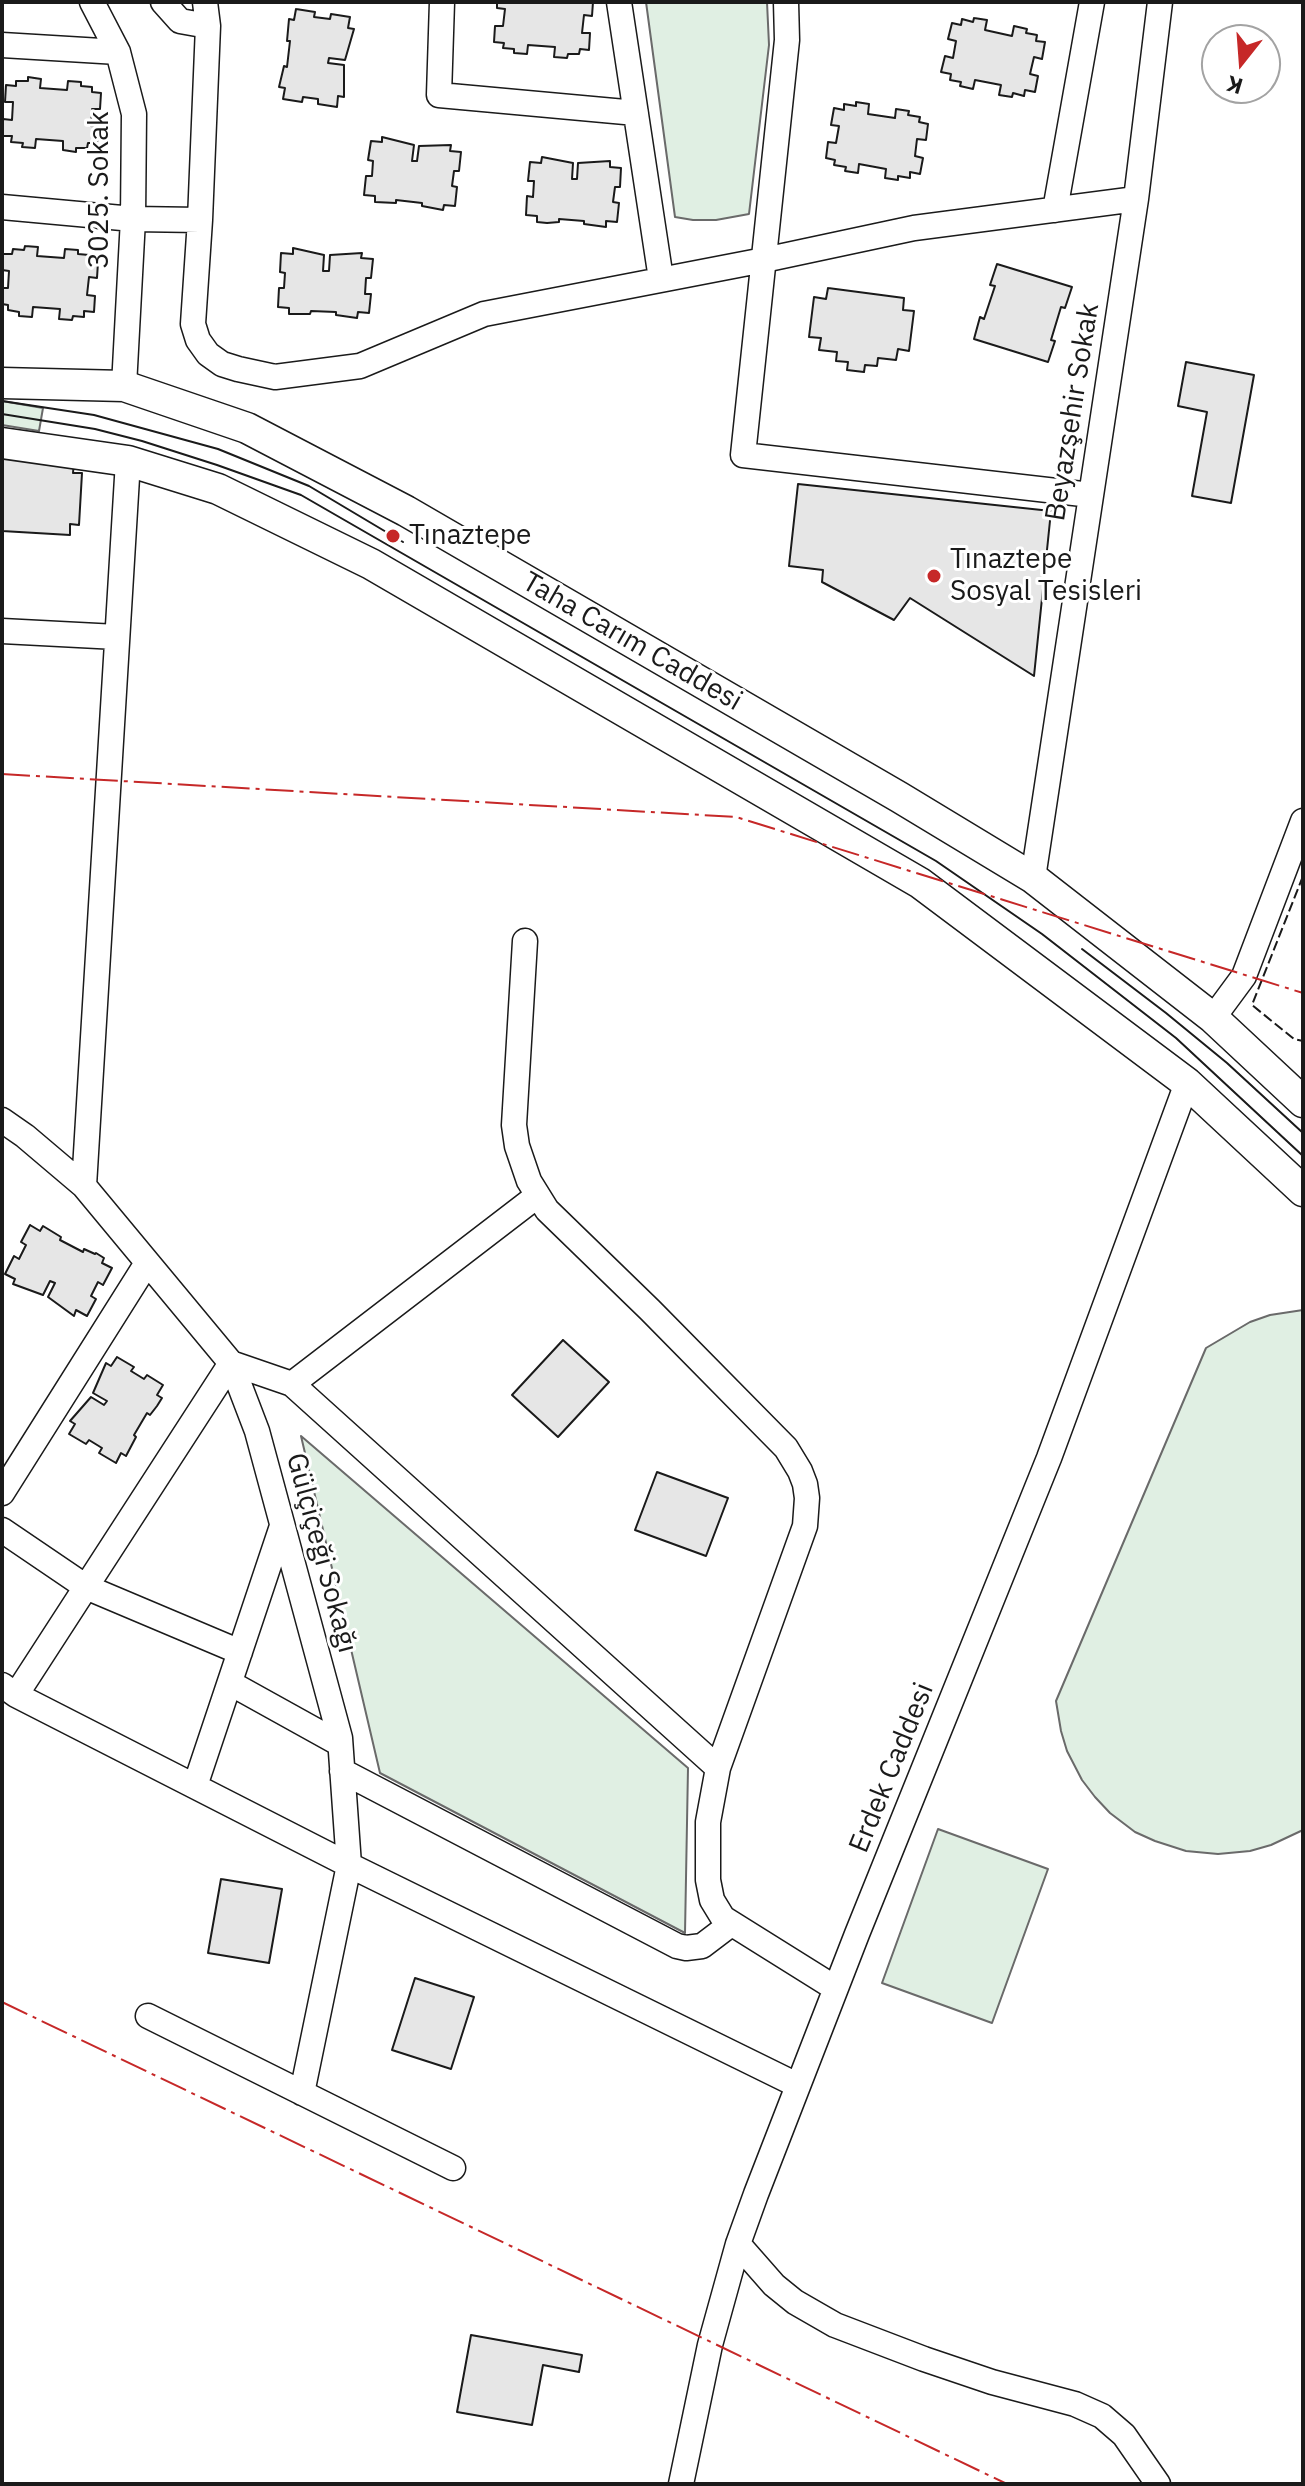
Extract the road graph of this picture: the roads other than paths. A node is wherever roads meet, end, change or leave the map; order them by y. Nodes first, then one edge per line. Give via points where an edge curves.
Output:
1 (92, 2) edge
2 (105, 2) edge
3 (163, 2) edge
4 (442, 2) edge
5 (619, 2) edge
6 (786, 2) edge
7 (1092, 2) edge
8 (1160, 2) edge
9 (206, 14) edge
10 (2, 45) edge
11 (118, 52) junction
12 (636, 113) junction
13 (1136, 199) junction
14 (2, 207) edge
15 (1055, 210) junction
16 (133, 219) junction
17 (200, 220) junction
18 (764, 260) junction
19 (661, 279) junction
20 (2, 383) edge
21 (124, 386) junction
22 (2, 443) edge
23 (128, 461) junction
24 (1091, 495) junction
25 (2, 631) edge
26 (117, 637) junction
27 (1303, 821) edge
28 (1033, 878) junction
29 (525, 941) dead end
30 (1213, 1018) junction
31 (1187, 1083) junction
32 (1303, 1102) edge
33 (2, 1120) edge
34 (84, 1186) junction
35 (1303, 1191) edge
36 (537, 1196) junction
37 (147, 1263) junction
38 (231, 1363) junction
39 (292, 1384) junction
40 (2, 1493) edge
41 (282, 1526) junction
42 (2, 1530) edge
43 (86, 1587) junction
44 (240, 1652) junction
45 (230, 1683) junction
46 (9, 1690) edge
47 (340, 1744) junction
48 (718, 1768) junction
49 (342, 1771) junction
50 (195, 1786) junction
51 (349, 1865) junction
52 (731, 1924) junction
53 (835, 1988) junction
54 (148, 2016) dead end
55 (797, 2085) junction
56 (302, 2093) junction
57 (453, 2168) dead end
58 (738, 2244) junction
59 (681, 2484) edge
60 (1158, 2484) edge

1 - 11 street, 3025. Sokak
2 - 11 street
3 - 9 street via 180,21
4 - 12 street via 439,95
5 - 12 street
6 - 18 street via 787,40
7 - 15 street
8 - 13 street, Beyazşehir Sokak
9 - 17 street
10 - 11 street
11 - 16 street, 3025. Sokak via 134,114
12 - 19 street
13 - 15 street
13 - 24 street, Beyazşehir Sokak
14 - 16 street
15 - 18 street via 914,228
16 - 17 street
16 - 21 street, 3025. Sokak
17 - 19 street via 193,324 198,340 222,364 275,377 360,366 484,314
18 - 19 street
18 - 24 street via 743,455
20 - 21 main road, Taha Carım Caddesi
21 - 28 main road, Taha Carım Caddesi via 247,428 406,511
22 - 23 main road
23 - 26 street
23 - 31 main road via 218,489 371,564 920,883
24 - 28 street, Beyazşehir Sokak
25 - 26 street
26 - 34 street
27 - 30 street via 1244,976
28 - 30 main road, Taha Carım Caddesi
29 - 36 street via 514,1125 522,1166
30 - 32 main road, Taha Carım Caddesi
31 - 35 main road
31 - 53 street, Erdek Caddesi via 1049,1458
33 - 34 street, Gülçiçeği Sokağı
34 - 37 street, Gülçiçeği Sokağı
36 - 39 street
36 - 48 street via 786,1448 805,1484 805,1526
37 - 38 street, Gülçiçeği Sokağı
37 - 40 street
38 - 39 street
38 - 41 street, Gülçiçeği Sokağı via 257,1431
38 - 43 street
39 - 48 street
41 - 44 street
41 - 47 street, Gülçiçeği Sokağı
42 - 43 street
43 - 44 street
43 - 46 street
44 - 45 street
45 - 47 street
45 - 50 street
46 - 50 street
47 - 49 street, Gülçiçeği Sokağı
48 - 52 street via 708,1822 708,1880 716,1909
49 - 51 street, Gülçiçeği Sokağı
49 - 52 street via 677,1946 702,1946
50 - 51 street
51 - 55 street
51 - 56 street, Gülçiçeği Sokağı
52 - 53 street
53 - 55 street, Erdek Caddesi
54 - 56 street
55 - 58 street, Erdek Caddesi
56 - 57 street
58 - 59 street, Erdek Caddesi
58 - 60 street via 774,2285 835,2325 1102,2416 1124,2435

